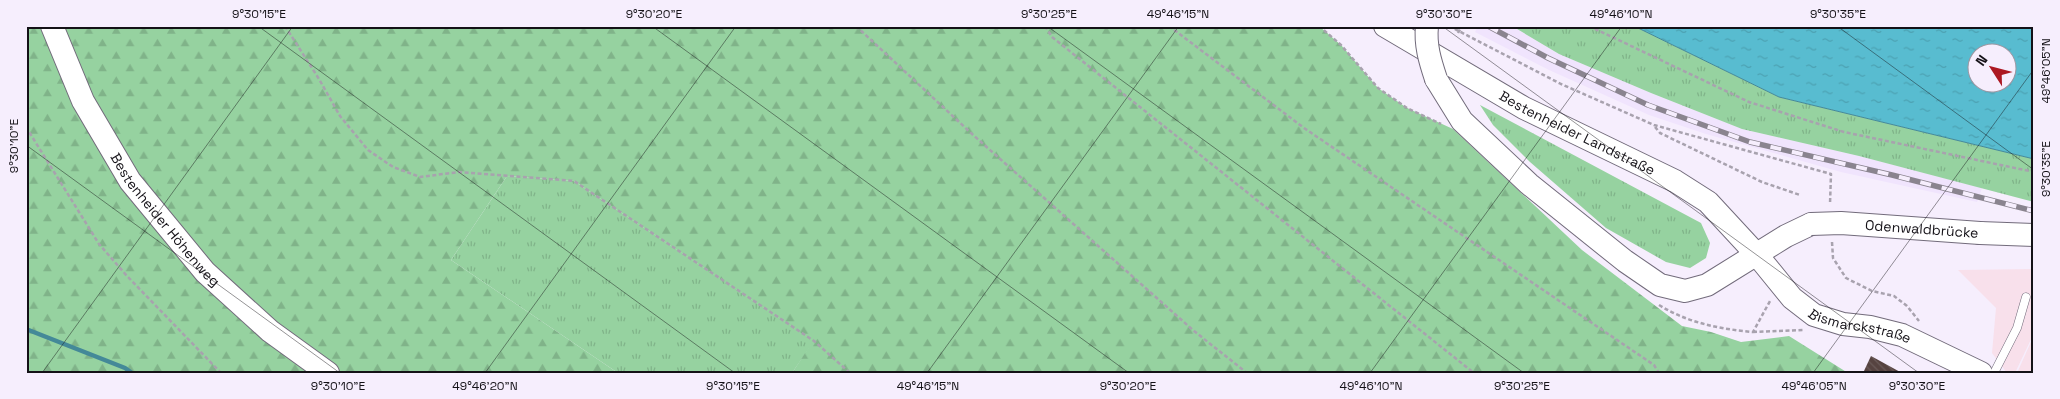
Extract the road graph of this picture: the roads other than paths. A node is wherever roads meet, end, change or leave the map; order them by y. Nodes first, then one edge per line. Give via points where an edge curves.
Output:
1 (52, 26) edge
2 (1386, 26) edge
3 (1426, 26) edge
4 (2034, 235) edge
5 (1757, 255) junction
6 (2026, 297) dead end
7 (328, 373) edge
8 (1981, 373) edge
9 (1994, 373) edge

1 - 7 main road, Bestenheider Höhenweg via 83,101 130,181 205,272 270,331
2 - 5 main road, Bestenheider Landstraße via 1524,108 1675,180 1708,202
3 - 5 main road, bridge via 1425,38 1436,79 1462,121 1571,220 1625,261 1660,285 1685,291 1707,286
4 - 5 main road, Odenwaldbrücke, bridge via 1812,224
5 - 8 main road, Bismarckstraße via 1792,298 1814,315 1842,324 1902,335
6 - 9 lane via 2016,328

